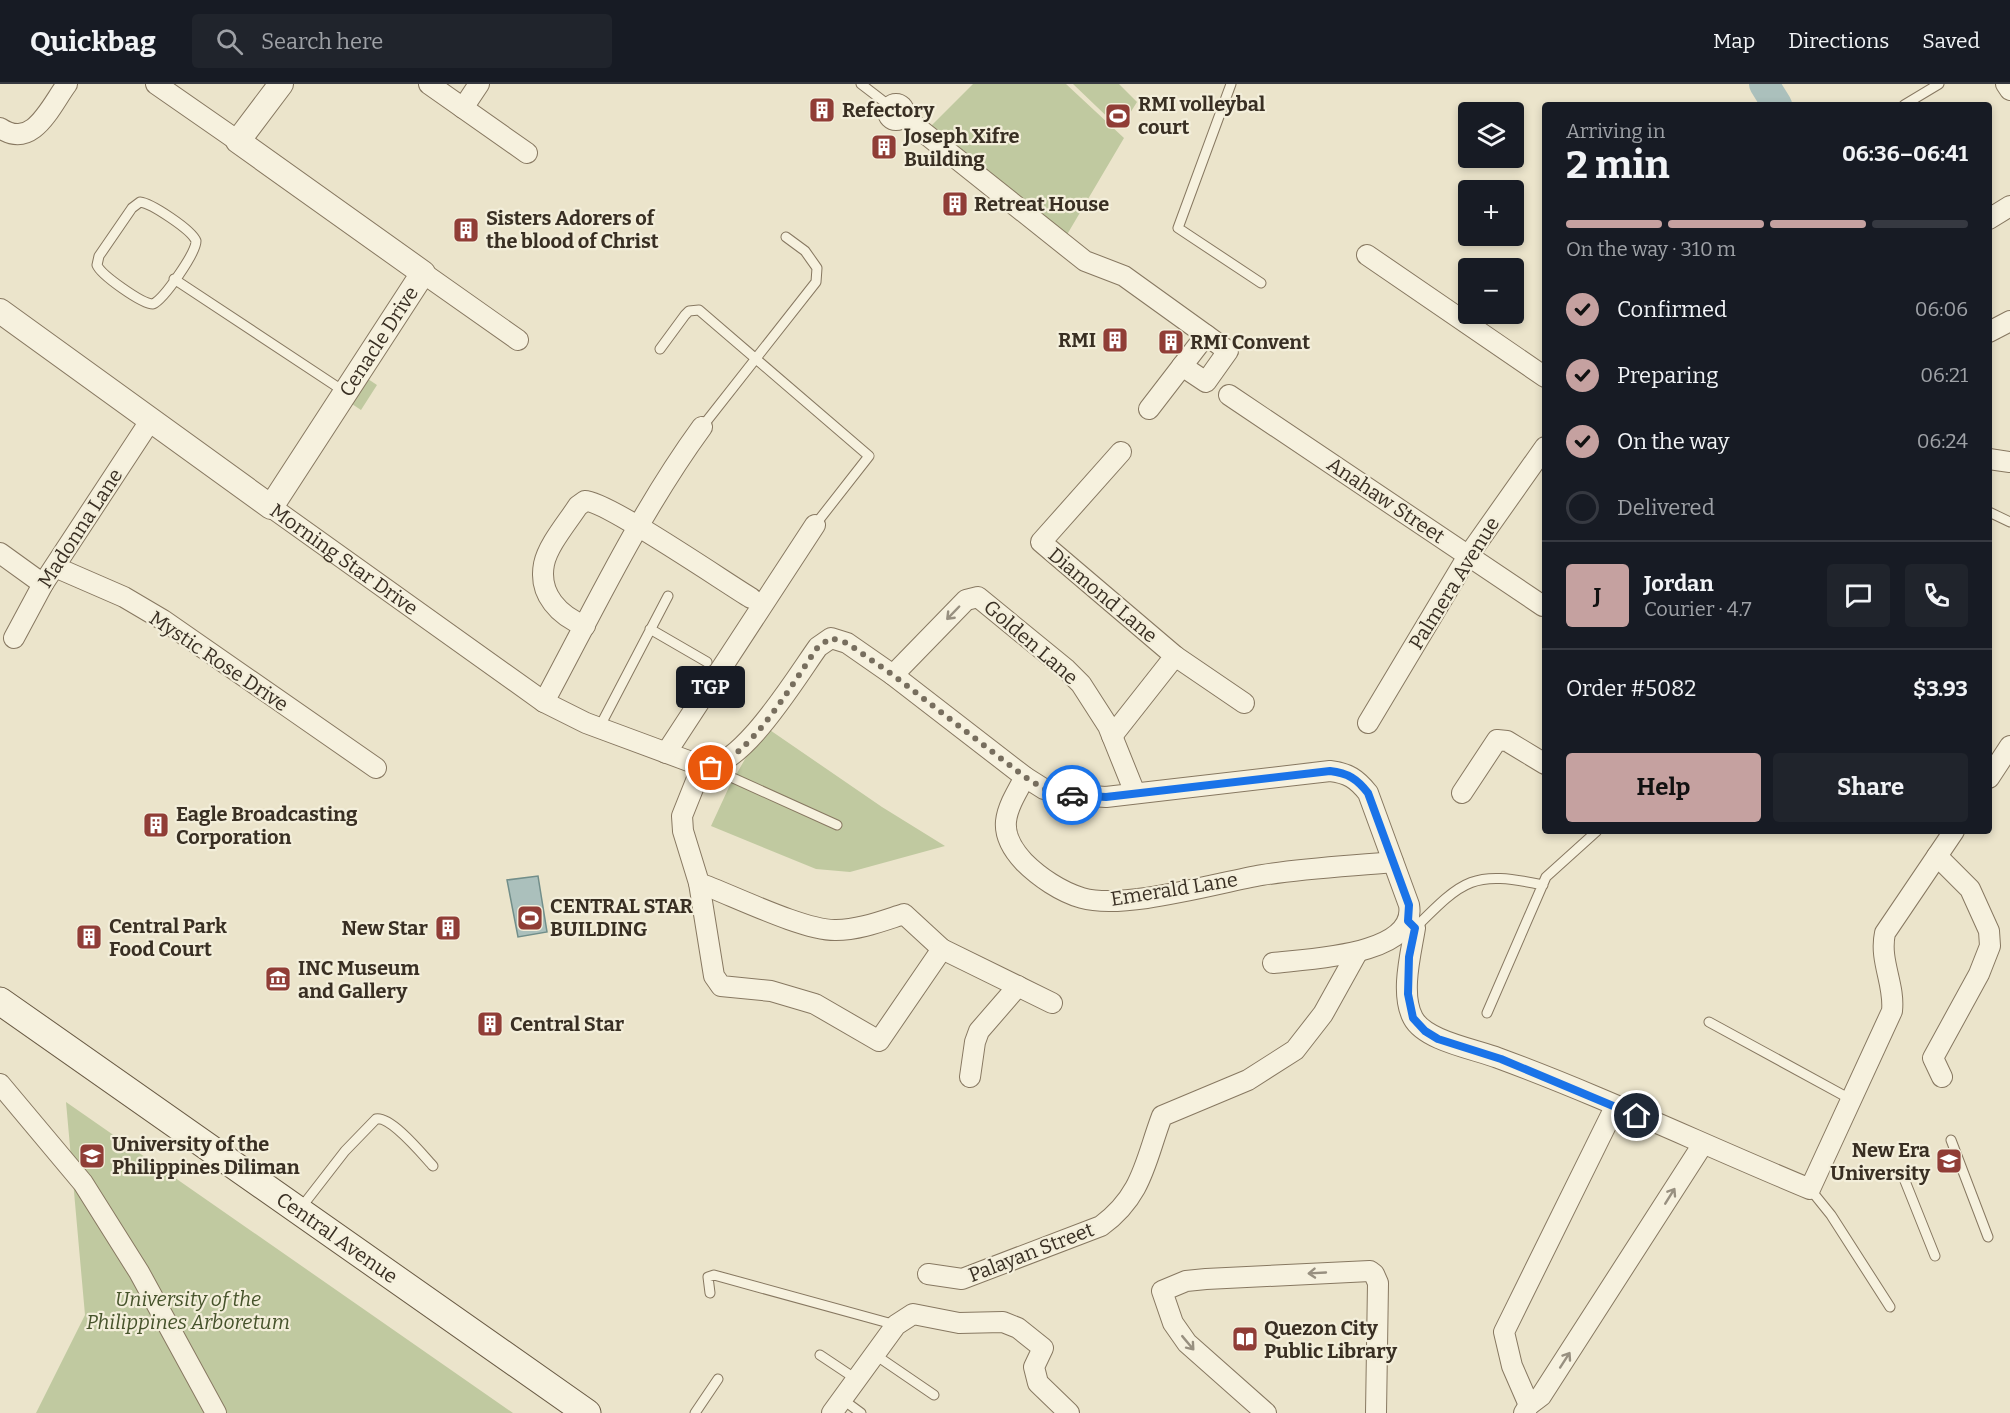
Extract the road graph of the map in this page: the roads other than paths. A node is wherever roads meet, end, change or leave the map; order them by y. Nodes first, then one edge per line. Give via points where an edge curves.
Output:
1 (67, 84) edge
2 (156, 84) edge
3 (281, 84) edge
4 (429, 84) edge
5 (478, 84) edge
6 (861, 84) edge
7 (1231, 84) edge
8 (1939, 84) edge
9 (2006, 84) edge
10 (2010, 90) edge
11 (1909, 102) edge
12 (463, 108) junction
13 (897, 111) joint
14 (0, 128) edge
15 (238, 141) junction
16 (527, 153) dead end
17 (2010, 206) edge
18 (1992, 217) edge
19 (786, 237) dead end
20 (1367, 255) dead end
21 (423, 273) junction
22 (174, 279) junction
23 (1261, 282) dead end
24 (0, 311) edge
25 (2010, 321) edge
26 (1992, 330) edge
27 (1206, 335) junction
28 (518, 340) dead end
29 (660, 350) dead end
30 (756, 356) junction
31 (1182, 366) junction
32 (1542, 375) edge
33 (345, 392) junction
34 (1229, 395) dead end
35 (1149, 409) dead end
36 (150, 421) junction
37 (702, 427) joint
38 (1542, 451) edge
39 (1121, 452) dead end
40 (1992, 459) edge
41 (2010, 462) edge
42 (271, 507) junction
43 (1992, 513) edge
44 (2010, 522) edge
45 (815, 525) joint
46 (639, 527) junction
47 (0, 553) edge
48 (1468, 556) junction
49 (55, 567) junction
50 (43, 584) junction
51 (668, 596) dead end
52 (751, 598) dead end
53 (1542, 605) edge
54 (585, 626) junction
55 (650, 629) junction
56 (14, 638) dead end
57 (1175, 656) junction
58 (707, 662) dead end
59 (893, 675) junction
60 (544, 702) junction
61 (1244, 703) dead end
62 (1368, 723) dead end
63 (599, 728) junction
64 (1112, 736) junction
65 (666, 753) junction
66 (2008, 755) edge
67 (1542, 762) edge
68 (706, 766) junction
69 (376, 768) dead end
70 (1992, 774) edge
71 (1025, 777) junction
72 (1135, 793) junction
73 (1462, 793) dead end
74 (837, 825) dead end
75 (1594, 834) edge
76 (1952, 834) edge
77 (1937, 856) junction
78 (1393, 862) junction
79 (699, 883) junction
80 (1543, 885) junction
81 (1412, 925) junction
82 (942, 949) junction
83 (1358, 953) junction
84 (1273, 963) dead end
85 (1018, 986) junction
86 (0, 1001) edge
87 (1052, 1003) dead end
88 (1487, 1013) dead end
89 (1709, 1022) dead end
90 (970, 1077) dead end
91 (1942, 1077) dead end
92 (0, 1084) edge
93 (1852, 1100) junction
94 (1615, 1107) junction
95 (1951, 1140) dead end
96 (1702, 1144) junction
97 (434, 1166) dead end
98 (1903, 1176) dead end
99 (1810, 1189) junction
100 (300, 1209) junction
101 (1988, 1237) dead end
102 (1935, 1256) dead end
103 (928, 1274) dead end
104 (710, 1293) dead end
105 (1890, 1307) dead end
106 (896, 1325) junction
107 (874, 1354) junction
108 (820, 1355) dead end
109 (718, 1378) dead end
110 (856, 1379) junction
111 (934, 1395) dead end
112 (837, 1406) edge
113 (1526, 1409) edge
114 (216, 1413) edge
115 (587, 1413) edge
116 (695, 1413) edge
117 (861, 1413) edge
118 (1069, 1413) edge
119 (1266, 1413) edge
120 (1376, 1413) edge

1 - 14 street via 35,128 24,135 10,135
2 - 15 street, Cenacle Drive
3 - 15 street
4 - 12 street
5 - 12 street
6 - 13 lane
7 - 23 lane via 1178,228
8 - 11 lane
9 - 10 street
12 - 16 street
13 - 27 street via 1085,261 1124,276
15 - 21 street, Cenacle Drive
17 - 18 street
19 - 30 lane via 805,251 818,268 816,282
20 - 32 street
21 - 28 street
21 - 33 street, Cenacle Drive
22 - 22 lane via 194,250 194,236 149,204 135,204 99,256 99,270 148,304 158,302
22 - 33 lane
24 - 36 street, Morning Star Drive
25 - 26 street
27 - 31 street
27 - 31 street via 1227,351 1206,382
29 - 30 lane via 688,311 699,310
30 - 37 lane
30 - 45 lane via 869,456
31 - 35 street
33 - 42 street, Cenacle Drive
34 - 48 street, Anahaw Street
36 - 42 street, Morning Star Drive
36 - 49 street, Madonna Lane
37 - 46 street
38 - 48 street, Palmera Avenue
39 - 57 street, Diamond Lane via 1041,542
40 - 41 street
42 - 60 street, Morning Star Drive
43 - 44 lane
45 - 65 street
46 - 52 street
46 - 54 street
46 - 54 street via 595,502 585,501 552,547 544,564 549,597 557,611
47 - 50 street
48 - 53 street, Anahaw Street
48 - 62 street, Palmera Avenue
49 - 50 street, Madonna Lane
49 - 69 street, Mystic Rose Drive via 124,597 163,621
50 - 56 street, Madonna Lane
51 - 55 lane
54 - 60 street
55 - 58 lane
55 - 63 lane
57 - 61 street, Diamond Lane
57 - 64 street, Diamond Lane
64 -> 59 street, Golden Lane via 1081,684 978,597 966,600
59 - 68 street via 831,638 746,744 721,764
59 - 71 street
60 - 63 street, Morning Star Drive
63 - 65 street, Morning Star Drive
64 - 72 street, Golden Lane
65 - 68 street, Morning Star Drive
66 - 70 street
67 - 73 street via 1507,741 1497,740
68 - 74 lane
68 - 79 street via 682,816
71 - 72 street via 1061,794 1106,797
71 - 78 street, Emerald Lane via 1006,815 1006,834 1012,849 1047,880 1082,898 1104,900 1165,894 1264,874
72 - 78 street via 1344,772 1358,780 1368,793
75 - 80 lane via 1546,877
76 - 77 street
77 - 91 street via 1970,890 1990,937 1989,952 1933,1058
77 - 93 street via 1886,933 1882,948 1894,994 1892,1011
78 - 81 street
79 - 82 street via 808,926 834,930 904,914
79 - 82 street via 718,983 771,991 815,1004 879,1041
80 - 81 lane via 1505,877 1475,879 1452,891
80 - 88 lane
81 - 83 street
81 - 94 street via 1408,976 1413,1018 1425,1031 1498,1066
82 - 85 street
83 - 84 street
83 - 103 street, Palayan Street via 1323,1014 1295,1050 1248,1080 1162,1116 1139,1182 1126,1204 1101,1226 962,1279
85 - 87 street
85 - 90 street via 979,1031
86 - 100 main road, Central Avenue
89 - 93 lane
92 - 114 street via 83,1183 139,1272
93 - 99 street
94 - 96 street
94 - 113 street via 1504,1332
95 - 101 lane
96 - 99 street
113 -> 96 street via 1541,1396
97 - 100 lane via 391,1123 376,1119 345,1151
98 - 102 lane
99 - 105 lane
100 - 115 main road, Central Avenue
104 - 106 lane via 708,1277 714,1275
106 - 107 street
106 - 118 street via 913,1314 959,1323 1002,1322 1018,1328 1043,1348 1034,1367 1038,1383
107 - 110 street
107 - 111 lane
108 - 110 lane
109 - 116 lane
110 - 112 street
112 - 117 lane
120 -> 119 street via 1378,1283 1374,1274 1365,1270 1206,1279 1186,1281 1162,1291 1173,1323 1187,1343

